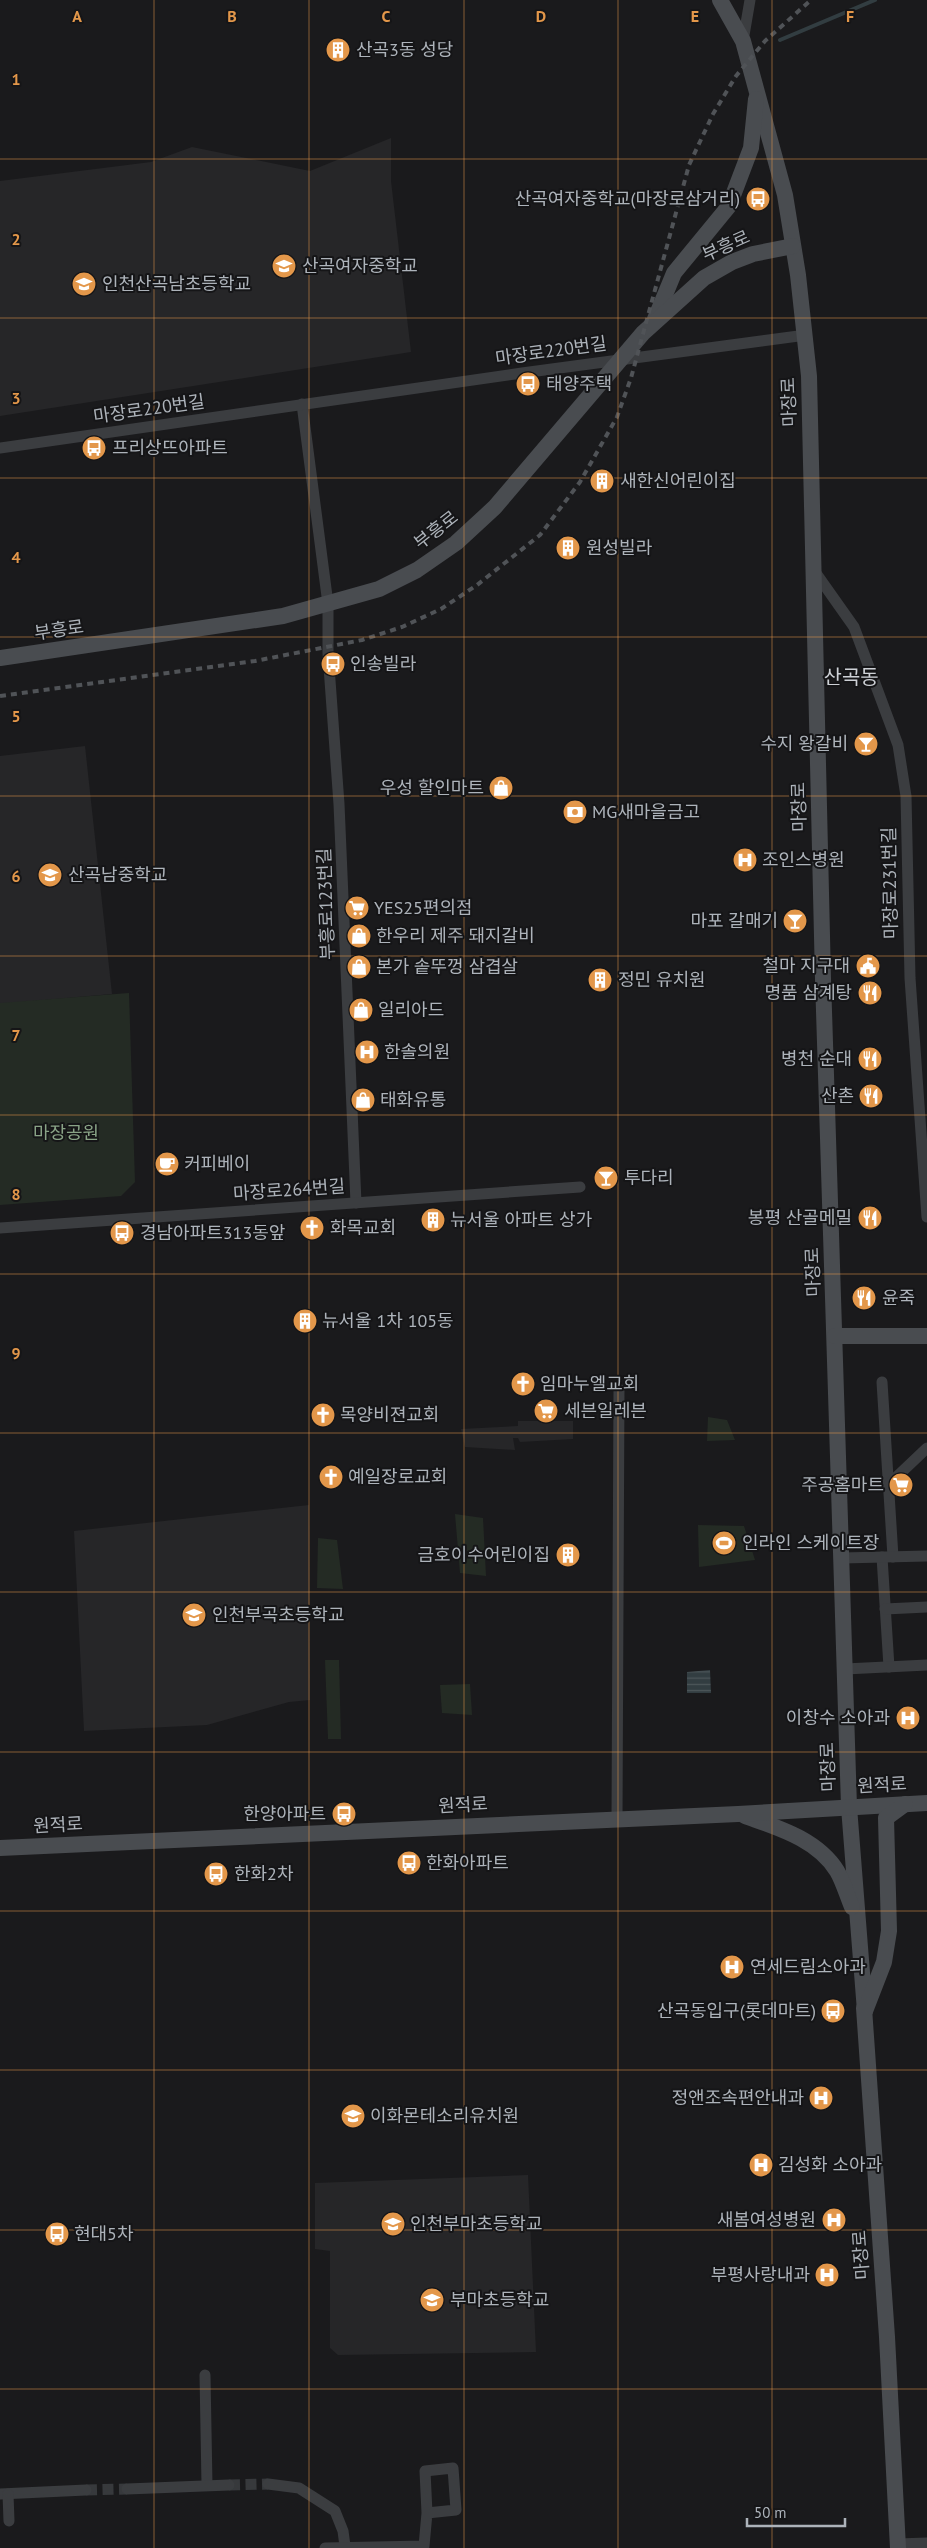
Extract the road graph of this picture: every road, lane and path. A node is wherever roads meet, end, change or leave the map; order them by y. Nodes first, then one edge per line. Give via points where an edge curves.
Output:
1 (720, 0) edge
2 (750, 0) edge
3 (743, 41) junction
4 (757, 89) junction
5 (793, 246) junction
6 (654, 323) junction
7 (806, 335) junction
8 (621, 360) junction
9 (302, 404) junction
10 (0, 448) edge
11 (813, 569) junction
12 (328, 604) junction
13 (0, 658) edge
14 (580, 1187) dead end
15 (356, 1203) junction
16 (927, 1217) edge
17 (0, 1228) edge
18 (836, 1336) junction
19 (927, 1336) edge
20 (882, 1382) dead end
21 (618, 1389) dead end
22 (927, 1448) edge
23 (888, 1485) junction
24 (926, 1555) edge
25 (887, 1557) junction
26 (842, 1558) junction
27 (927, 1607) edge
28 (885, 1609) junction
29 (927, 1665) edge
30 (889, 1667) junction
31 (845, 1670) junction
32 (927, 1803) edge
33 (905, 1804) junction
34 (849, 1807) junction
35 (738, 1814) junction
36 (617, 1818) junction
37 (0, 1848) edge
38 (857, 1919) junction
39 (865, 2011) junction
40 (205, 2375) dead end
41 (268, 2484) tunnel mouth
42 (207, 2485) junction
43 (229, 2485) tunnel mouth
44 (127, 2489) tunnel mouth
45 (86, 2490) tunnel mouth
46 (4, 2494) edge
47 (427, 2513) junction
48 (10, 2521) dead end
49 (927, 2543) edge
50 (345, 2546) junction
51 (898, 2546) edge
52 (325, 2548) edge
53 (394, 2548) edge

1 - 3 main road, 마장로
2 - 3 street
3 - 4 main road, 마장로
4 - 5 main road, 마장로 via 785,195
4 - 6 main road via 751,148 728,206 674,273
5 - 6 main road, 부흥로 via 732,262 704,278
5 - 7 main road, 마장로
6 - 8 main road, 부흥로
7 - 8 street, 마장로220번길
7 - 11 main road, 마장로
8 - 9 street, 마장로220번길
8 - 12 main road, 부흥로 via 495,507 456,543 417,570 379,589
9 - 10 street, 마장로220번길
9 - 12 street
11 - 16 street, 마장로231번길 via 854,627 898,745 906,796 910,978
11 - 18 main road, 마장로
12 - 13 main road, 부흥로 via 283,616
12 - 15 street, 부흥로123번길
14 - 15 street, 마장로264번길
15 - 17 street, 마장로264번길
18 - 19 main road
18 - 26 main road, 마장로
20 - 23 street
21 - 36 street
22 - 23 street
23 - 25 street
24 - 25 street
25 - 26 street
25 - 28 street
26 - 31 main road, 마장로
27 - 28 street
28 - 30 street
29 - 30 street
30 - 31 street
31 - 34 main road, 마장로
32 - 33 main road, 원적로
33 - 34 main road, 원적로
33 - 39 main road via 886,1818 890,1931 884,1962
34 - 35 main road, 원적로
34 - 38 main road, 마장로
35 - 36 main road, 원적로
35 - 38 main road via 786,1830 813,1846 836,1870
36 - 37 main road, 원적로
38 - 39 main road, 마장로
39 - 51 main road, 마장로 via 864,2008
40 - 42 street
41 - 50 street via 299,2488 335,2511
42 - 43 street
42 - 44 street
45 - 46 street
46 - 48 street
47 - 47 street via 425,2471 454,2468 456,2510
47 - 53 street via 424,2546
49 - 51 street
50 - 52 street
50 - 53 street

